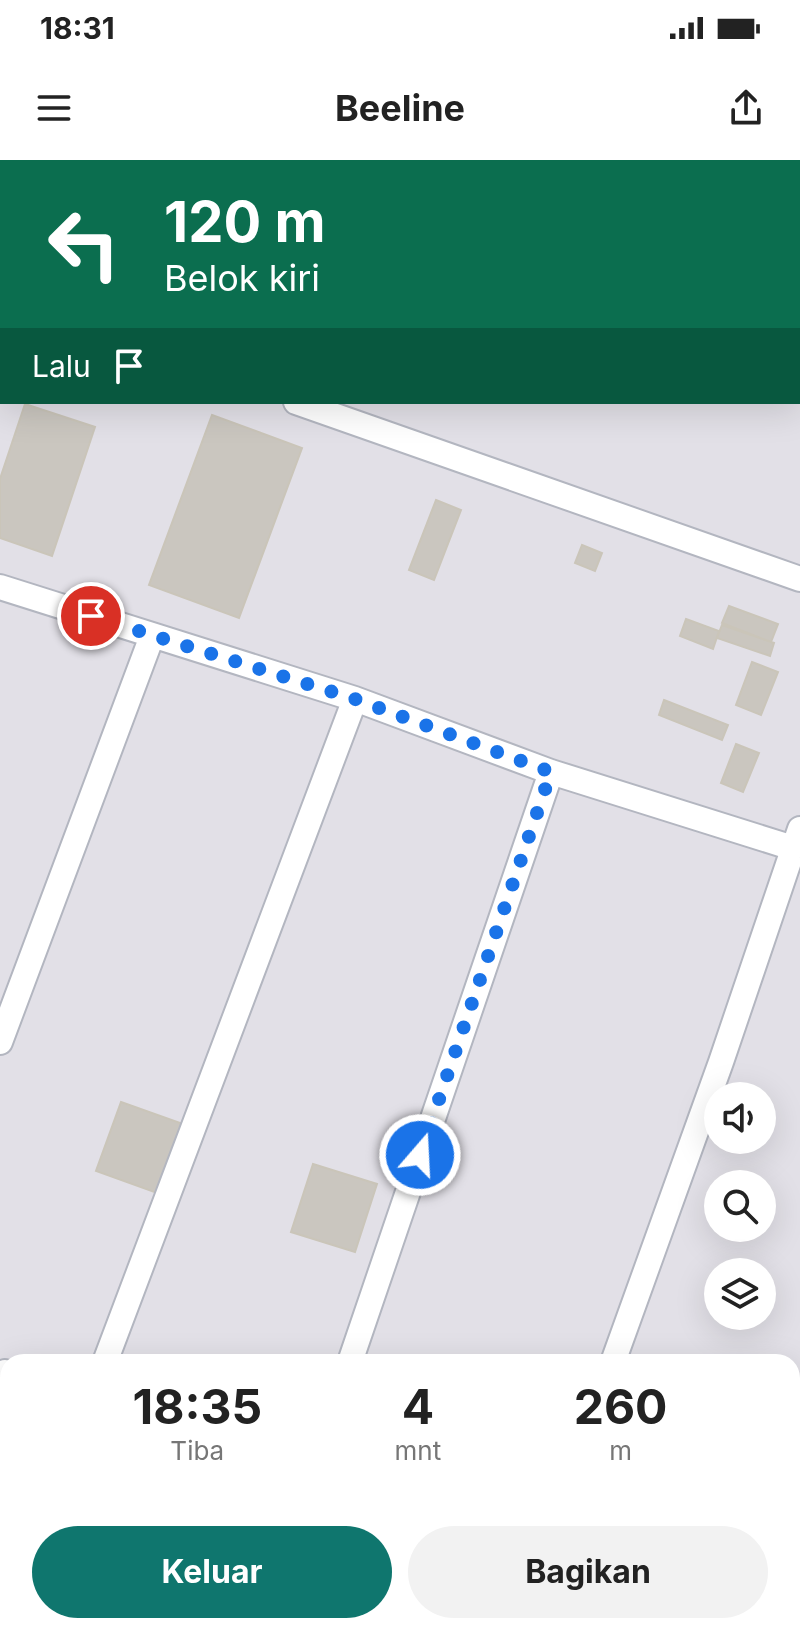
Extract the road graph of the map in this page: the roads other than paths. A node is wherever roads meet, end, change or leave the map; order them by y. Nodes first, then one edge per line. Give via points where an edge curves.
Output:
1 (310, 404) edge
2 (350, 410) edge
3 (800, 579) edge
4 (0, 587) edge
5 (152, 636) junction
6 (355, 699) junction
7 (551, 772) junction
8 (797, 838) edge
9 (0, 1042) edge
10 (108, 1354) edge
11 (353, 1354) edge
12 (616, 1354) edge

1 - 2 lane
2 - 3 lane
4 - 5 lane
5 - 6 lane
5 - 9 lane
6 - 7 lane
6 - 10 lane
7 - 8 lane
7 - 11 lane
8 - 12 lane

